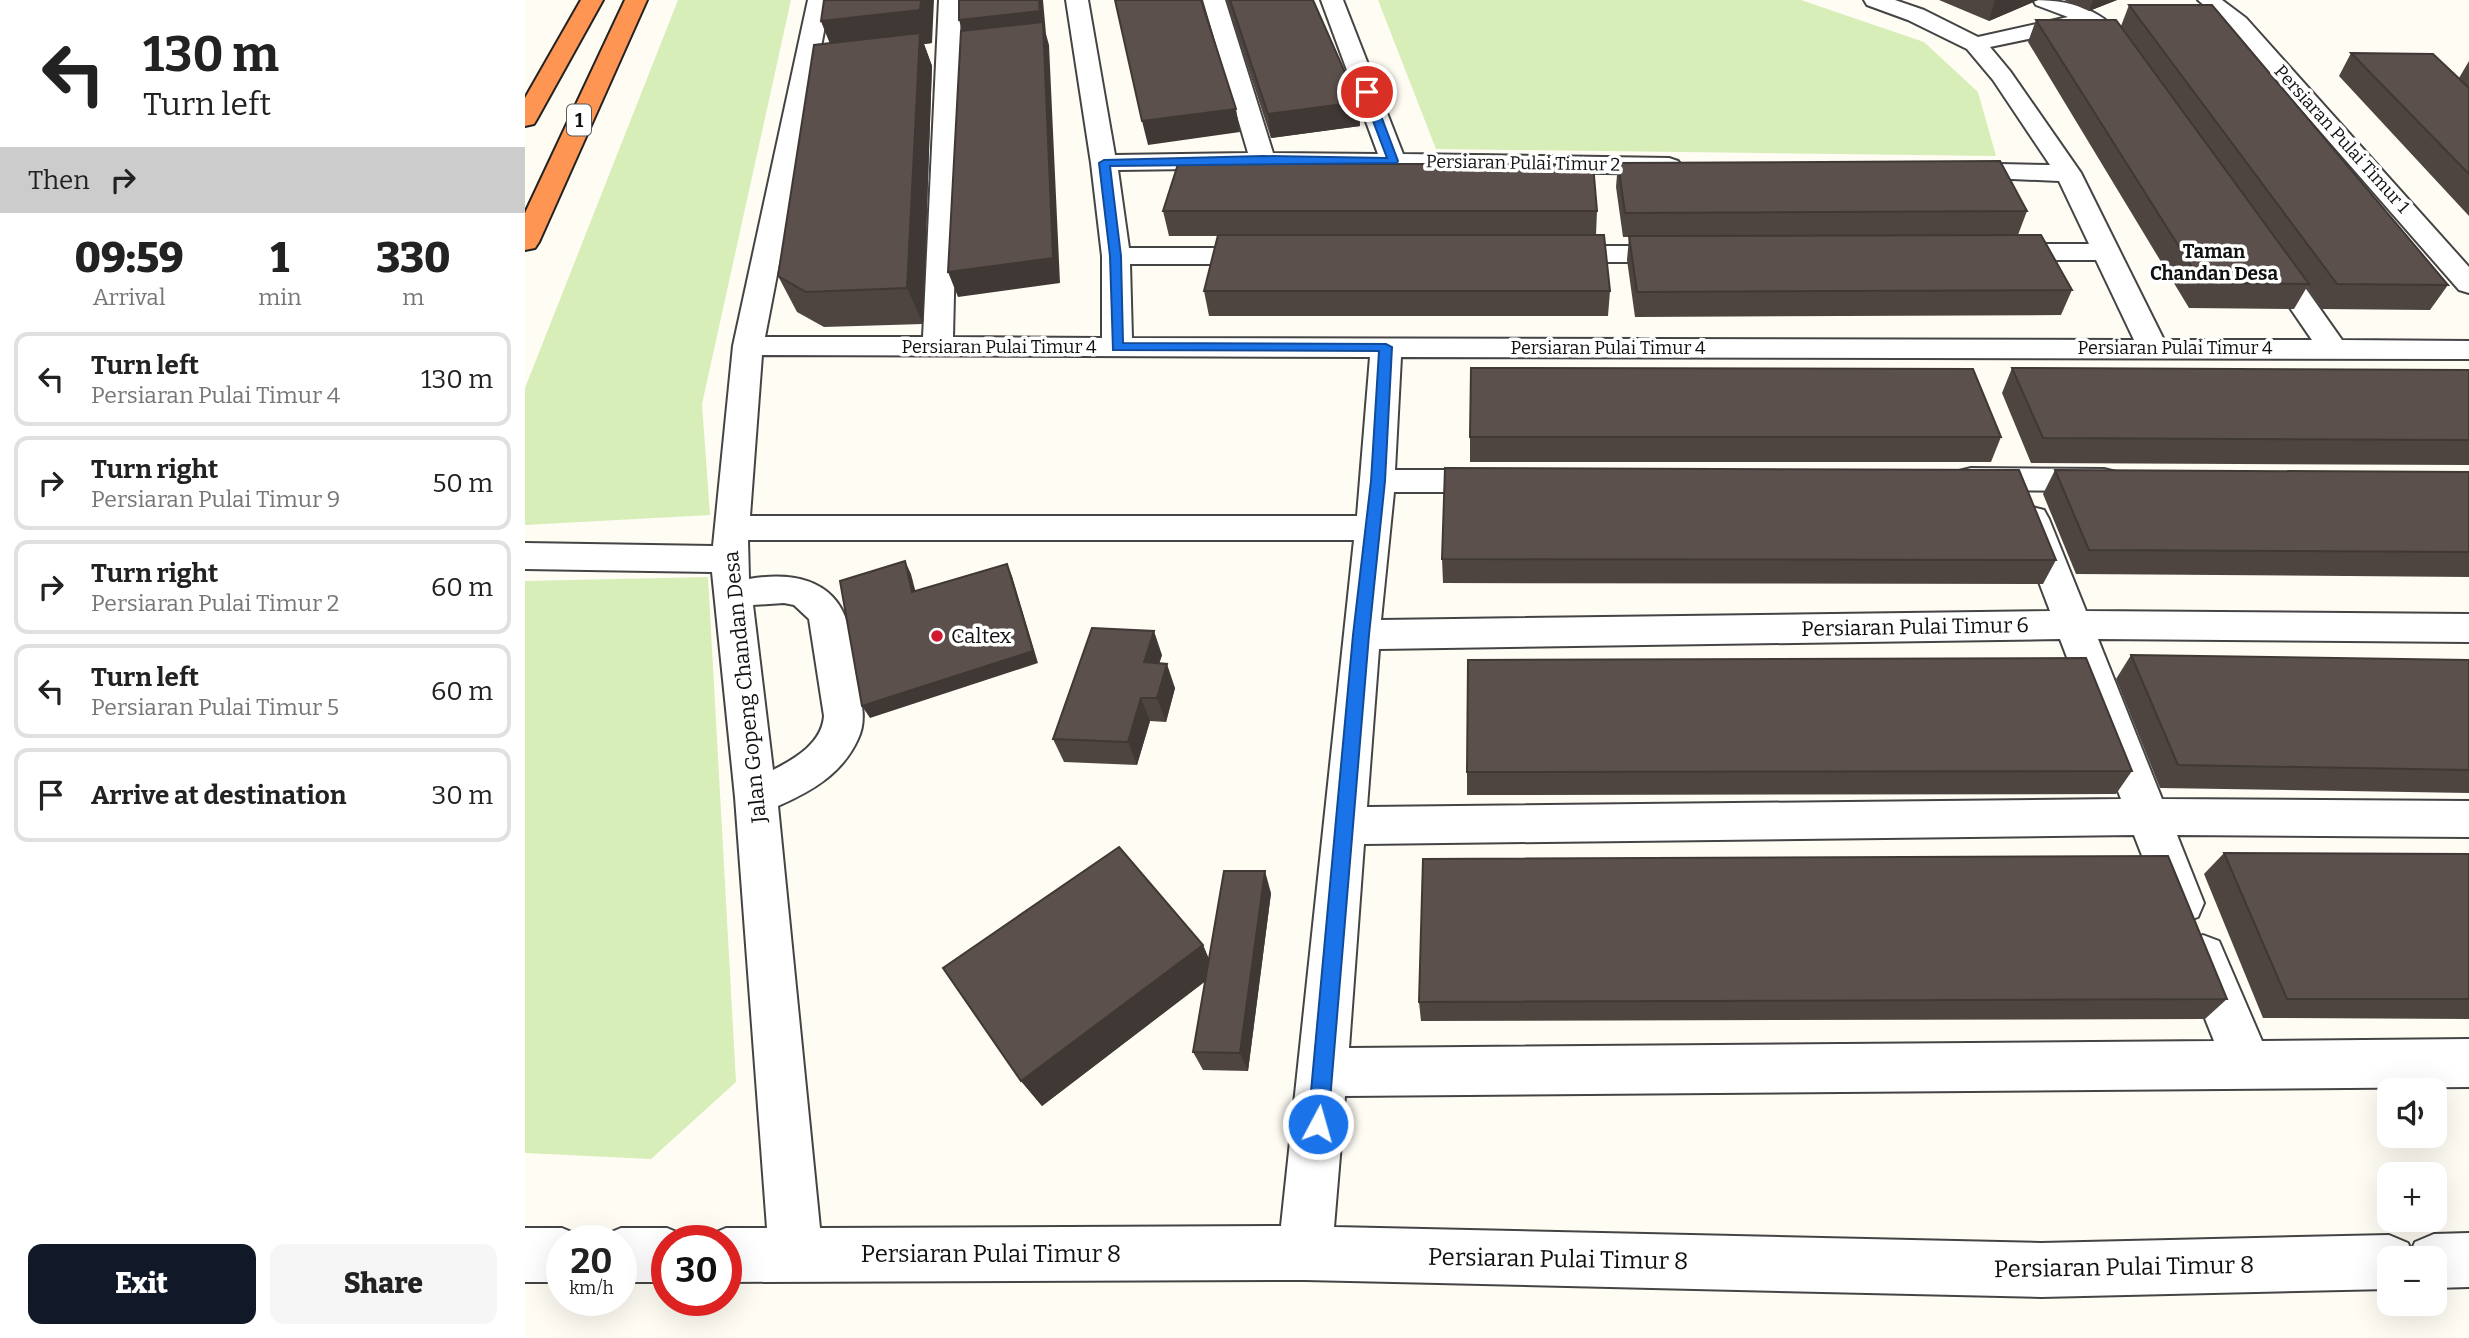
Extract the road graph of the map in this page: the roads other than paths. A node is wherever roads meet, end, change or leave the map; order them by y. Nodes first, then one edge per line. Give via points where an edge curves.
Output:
1 (593, 0) edge
2 (819, 0) edge
3 (950, 0) edge
4 (1077, 0) edge
5 (1215, 0) edge
6 (1332, 0) edge
7 (1875, 0) edge
8 (2045, 0) edge
9 (2209, 0) edge
10 (632, 5) edge
11 (2091, 19) junction
12 (1975, 44) junction
13 (2145, 79) edge
14 (525, 119) edge
15 (1263, 160) junction
16 (1393, 161) junction
17 (1104, 163) junction
18 (1696, 166) edge
19 (1930, 170) edge
20 (2068, 173) junction
21 (2254, 236) edge
22 (525, 242) edge
23 (2435, 243) junction
24 (2469, 244) edge
25 (1967, 252) edge
26 (2106, 252) junction
27 (1534, 254) edge
28 (1702, 254) edge
29 (1116, 256) junction
30 (1297, 256) edge
31 (2469, 284) edge
32 (748, 346) junction
33 (939, 347) junction
34 (1117, 347) junction
35 (1386, 347) junction
36 (2153, 348) junction
37 (2332, 348) junction
38 (2469, 350) edge
39 (2015, 478) junction
40 (1946, 479) edge
41 (2139, 480) edge
42 (1378, 481) junction
43 (1530, 481) edge
44 (1372, 528) junction
45 (525, 556) edge
46 (731, 561) junction
47 (2074, 625) junction
48 (2469, 628) edge
49 (1361, 635) junction
50 (757, 797) junction
51 (2146, 817) junction
52 (2469, 819) edge
53 (1344, 826) junction
54 (2469, 1063) edge
55 (2248, 1064) junction
56 (1323, 1072) junction
57 (1305, 1253) junction
58 (525, 1255) edge
59 (546, 1255) edge
60 (742, 1255) edge
61 (796, 1255) junction
62 (2469, 1260) edge
63 (2447, 1261) edge
64 (2377, 1262) edge

1 - 14 highway, 1
2 - 32 street, Jalan Gopeng Chandan Desa
3 - 33 street
4 - 17 street
5 - 15 street
6 - 16 street
7 - 12 street
8 - 11 street
9 - 23 street, Persiaran Pulai Timur 1 via 2238,23
10 - 22 highway, 1
11 - 12 street
11 - 13 street via 2114,34
12 - 20 street
15 - 16 street, Persiaran Pulai Timur 2
15 - 17 street, Persiaran Pulai Timur 2
16 - 18 street, Persiaran Pulai Timur 2
17 - 29 street
19 - 20 street
20 - 26 street
21 - 37 street
23 - 24 street
23 - 31 street, Persiaran Pulai Timur 1
25 - 26 street
26 - 36 street
27 - 28 street
29 - 30 street
29 - 34 street
32 - 33 street, Persiaran Pulai Timur 4
32 - 46 street, Jalan Gopeng Chandan Desa
33 - 34 street, Persiaran Pulai Timur 4
34 - 35 street, Persiaran Pulai Timur 4
35 - 36 street, Persiaran Pulai Timur 4
35 - 42 street
36 - 37 street, Persiaran Pulai Timur 4
37 - 38 street, Persiaran Pulai Timur 4
39 - 40 street
39 - 41 street
39 - 47 street
42 - 43 street
42 - 44 street
44 - 46 street
44 - 49 street
45 - 46 street
46 - 50 street, Jalan Gopeng Chandan Desa
46 - 50 street via 766,588 794,590 814,598 827,615 845,721 838,739 818,763
47 - 48 street, Persiaran Pulai Timur 6
47 - 49 street, Persiaran Pulai Timur 6
47 - 51 street
49 - 53 street
50 - 61 street, Jalan Gopeng Chandan Desa
51 - 52 street
51 - 53 street
51 - 55 street
53 - 56 street
54 - 55 street
55 - 56 street
56 - 57 street
57 - 61 street, Persiaran Pulai Timur 8
57 - 64 street, Persiaran Pulai Timur 8 via 2041,1270
58 - 59 street
60 - 61 street, Persiaran Pulai Timur 8
62 - 63 street

